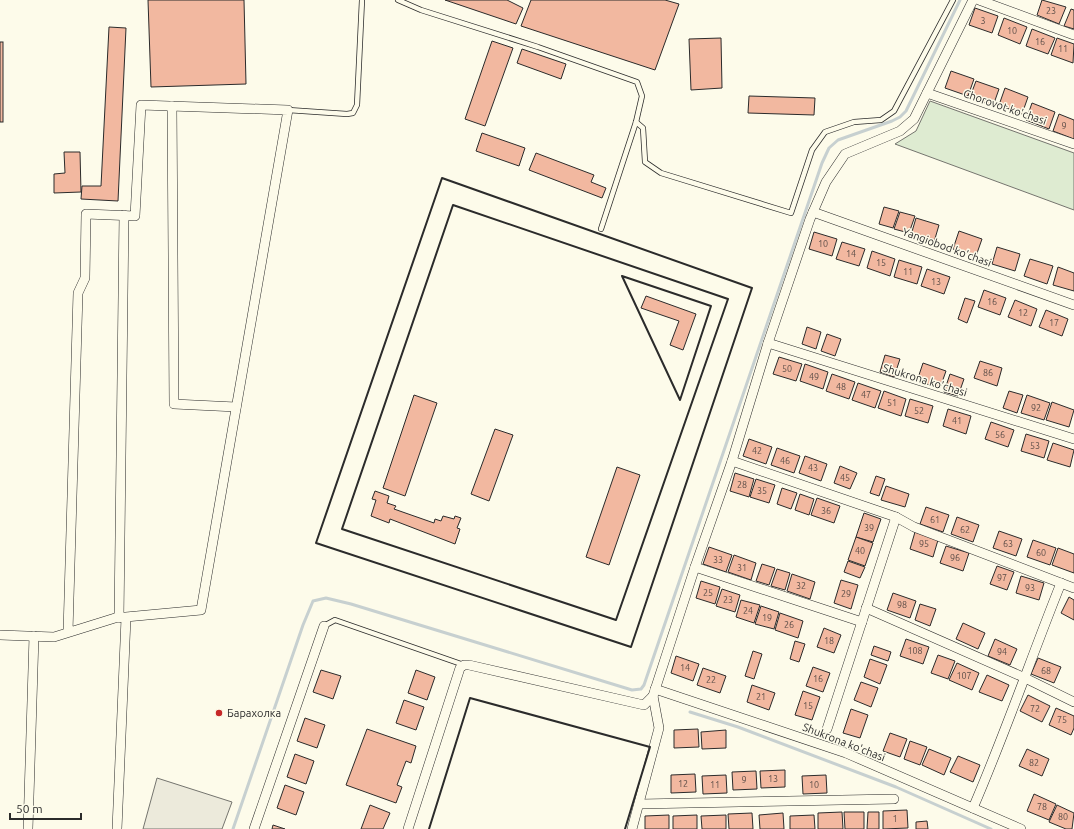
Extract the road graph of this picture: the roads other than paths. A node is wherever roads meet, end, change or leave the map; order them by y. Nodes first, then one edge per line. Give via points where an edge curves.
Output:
1 (362, 0) edge
2 (398, 0) edge
3 (953, 0) edge
4 (973, 0) edge
5 (979, 0) edge
6 (1074, 35) edge
7 (927, 93) junction
8 (172, 106) junction
9 (288, 110) junction
10 (636, 122) junction
11 (1074, 144) edge
12 (813, 212) junction
13 (124, 215) junction
14 (602, 229) dead end
15 (1074, 305) edge
16 (768, 343) junction
17 (236, 407) junction
18 (1074, 439) edge
19 (732, 461) junction
20 (896, 517) junction
21 (694, 567) junction
22 (1061, 583) junction
23 (1074, 588) edge
24 (866, 608) junction
25 (122, 618) junction
26 (862, 622) junction
27 (324, 626) joint
28 (68, 632) junction
29 (0, 635) edge
30 (34, 636) junction
31 (464, 665) junction
32 (1023, 678) junction
33 (654, 692) junction
34 (1074, 702) edge
35 (827, 729) dead end
36 (894, 799) dead end
37 (640, 804) junction
38 (973, 808) junction
39 (28, 829) edge
40 (117, 829) edge
41 (254, 829) edge
42 (408, 829) edge
43 (632, 829) edge
44 (1021, 829) edge

1 - 9 lane via 357,105 353,113
2 - 10 lane via 637,82 642,96
3 - 10 lane via 894,112 881,120 854,122 825,132 812,150 792,212 661,173 644,162 643,128
4 - 7 street
5 - 6 street
7 - 11 street, Chorovot ko'chasi
7 - 12 street via 914,119 900,131 845,154 826,182
8 - 9 street
8 - 13 street via 141,105 135,216
8 - 17 street via 174,404
9 - 17 street
10 - 14 lane
12 - 15 street, Yangiobod ko'chasi
12 - 16 street
13 - 25 street
13 - 28 street via 86,214 85,278 78,293
16 - 18 street, Shukrona ko'chasi
16 - 19 street
17 - 25 street via 201,610
19 - 20 street
19 - 21 street
20 - 22 street
20 - 24 street
21 - 26 street
21 - 33 street
22 - 23 street
22 - 32 street
24 - 26 street
24 - 32 street
25 - 28 street
25 - 40 street
26 - 35 street
27 - 31 lane via 335,620
27 - 41 street
28 - 30 street via 54,637
29 - 30 street
30 - 39 street
31 - 33 street via 469,664 644,705
31 - 42 street via 460,668
32 - 34 street
32 - 38 street via 997,752
33 - 37 street via 659,728
33 - 38 street, Shukrona ko'chasi via 846,753
36 - 37 street
37 - 43 street
38 - 44 street, Shukrona ko'chasi

